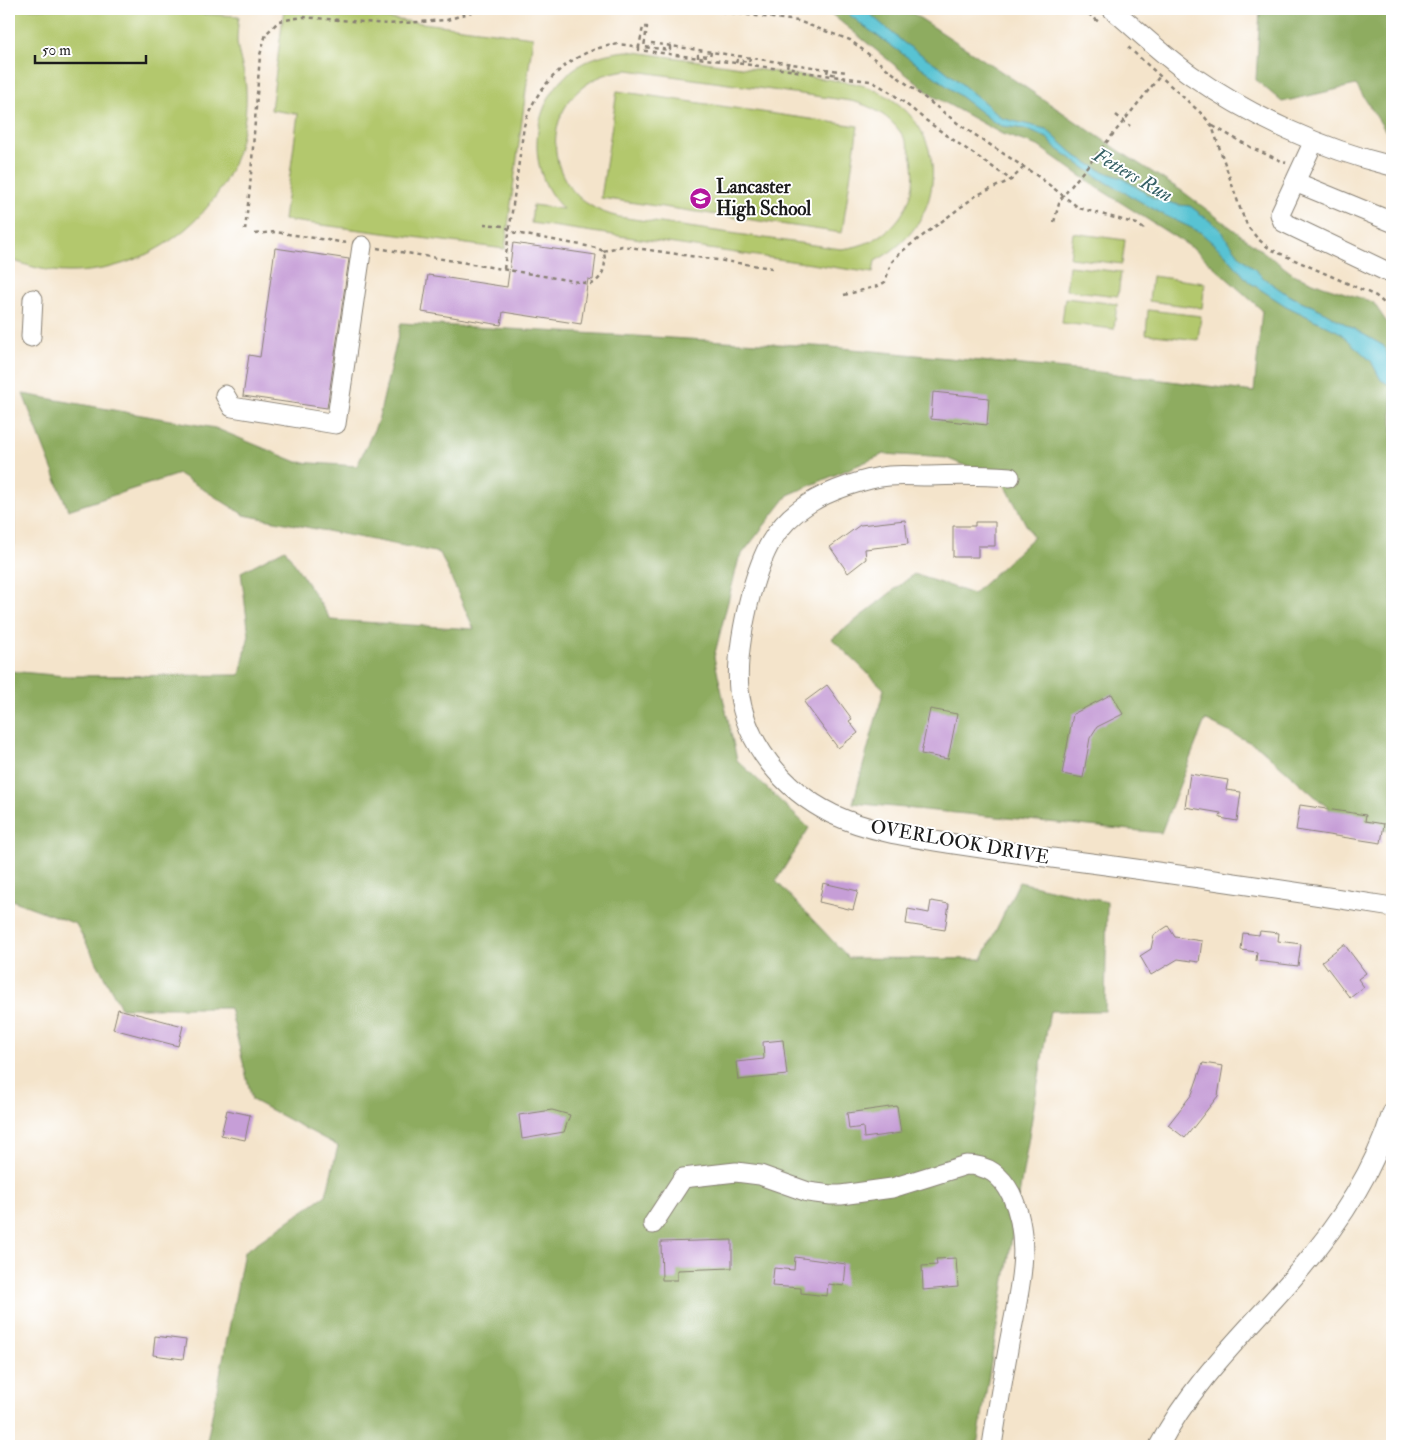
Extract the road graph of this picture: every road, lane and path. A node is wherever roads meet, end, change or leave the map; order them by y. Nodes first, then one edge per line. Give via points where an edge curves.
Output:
1 (481, 9) edge
2 (699, 9) edge
3 (1082, 9) edge
4 (1112, 9) edge
5 (1106, 26) dead end
6 (651, 43) dead end
7 (1124, 43) dead end
8 (670, 46) junction
9 (639, 47) junction
10 (711, 52) junction
11 (698, 58) junction
12 (750, 58) junction
13 (736, 63) junction
14 (788, 63) junction
15 (828, 69) junction
16 (797, 72) junction
17 (846, 72) dead end
18 (1160, 76) junction
19 (837, 78) junction
20 (1116, 115) dead end
21 (1123, 120) junction
22 (1130, 126) dead end
23 (1212, 126) junction
24 (1314, 140) junction
25 (1392, 166) edge
26 (1024, 167) junction
27 (1297, 176) junction
28 (1011, 180) junction
29 (1064, 196) junction
30 (1054, 222) dead end
31 (1392, 222) edge
32 (484, 224) dead end
33 (509, 229) junction
34 (1144, 229) dead end
35 (245, 230) dead end
36 (362, 246) dead end
37 (603, 251) junction
38 (499, 267) dead end
39 (772, 268) dead end
40 (504, 269) junction
41 (1392, 274) edge
42 (844, 295) dead end
43 (33, 298) dead end
44 (1392, 316) edge
45 (30, 337) dead end
46 (225, 395) dead end
47 (1010, 477) dead end
48 (1392, 907) edge
49 (1392, 1114) edge
50 (653, 1224) dead end
51 (992, 1446) edge
52 (1159, 1446) edge

1 - 35 path via 447,20 388,24 303,17 279,21 266,34 260,55
2 - 26 path via 798,21 850,40 960,125
3 - 5 path
4 - 24 street via 1159,50 1206,84 1248,109
6 - 8 path
7 - 18 path
8 - 9 path via 670,50 644,47 646,27 643,26
8 - 10 path
9 - 11 path via 639,50
9 - 33 path via 611,45 575,59 560,69 535,98 524,126
10 - 11 path via 710,56 698,55
10 - 12 path
11 - 13 path
12 - 13 path via 749,62 737,60
12 - 14 path
13 - 16 path
14 - 15 path
14 - 16 path via 787,68 798,69
15 - 17 path
15 - 19 path via 827,73 837,75
16 - 19 path
18 - 21 path
18 - 23 path
19 - 28 path via 862,80 882,87
20 - 21 path
21 - 22 path
21 - 29 path
23 - 27 path
23 - 44 path via 1241,211 1258,239 1270,249 1376,296
24 - 25 street
24 - 27 street
26 - 28 path
26 - 29 path
27 - 31 street
27 - 41 street via 1280,214 1283,222
28 - 42 path via 977,195 901,252 891,263 885,282
29 - 30 path
29 - 34 path via 1080,208 1137,224
32 - 33 path
33 - 37 path via 515,233
33 - 40 path
36 - 46 street via 336,424 232,407
37 - 39 path via 622,246
37 - 40 path via 603,272 600,279 591,284
38 - 40 path
43 - 45 street
47 - 48 street, OVERLOOK DRIVE via 891,476 870,479 811,502 779,528 759,566 743,628 738,672 744,713 762,753 775,770 806,798 830,813 868,828 911,838
49 - 52 street via 1375,1159 1342,1216 1293,1278 1204,1379
50 - 51 street via 683,1178 736,1172 760,1175 808,1192 836,1195 892,1188 966,1165 990,1169 1003,1180 1019,1212 1024,1244

